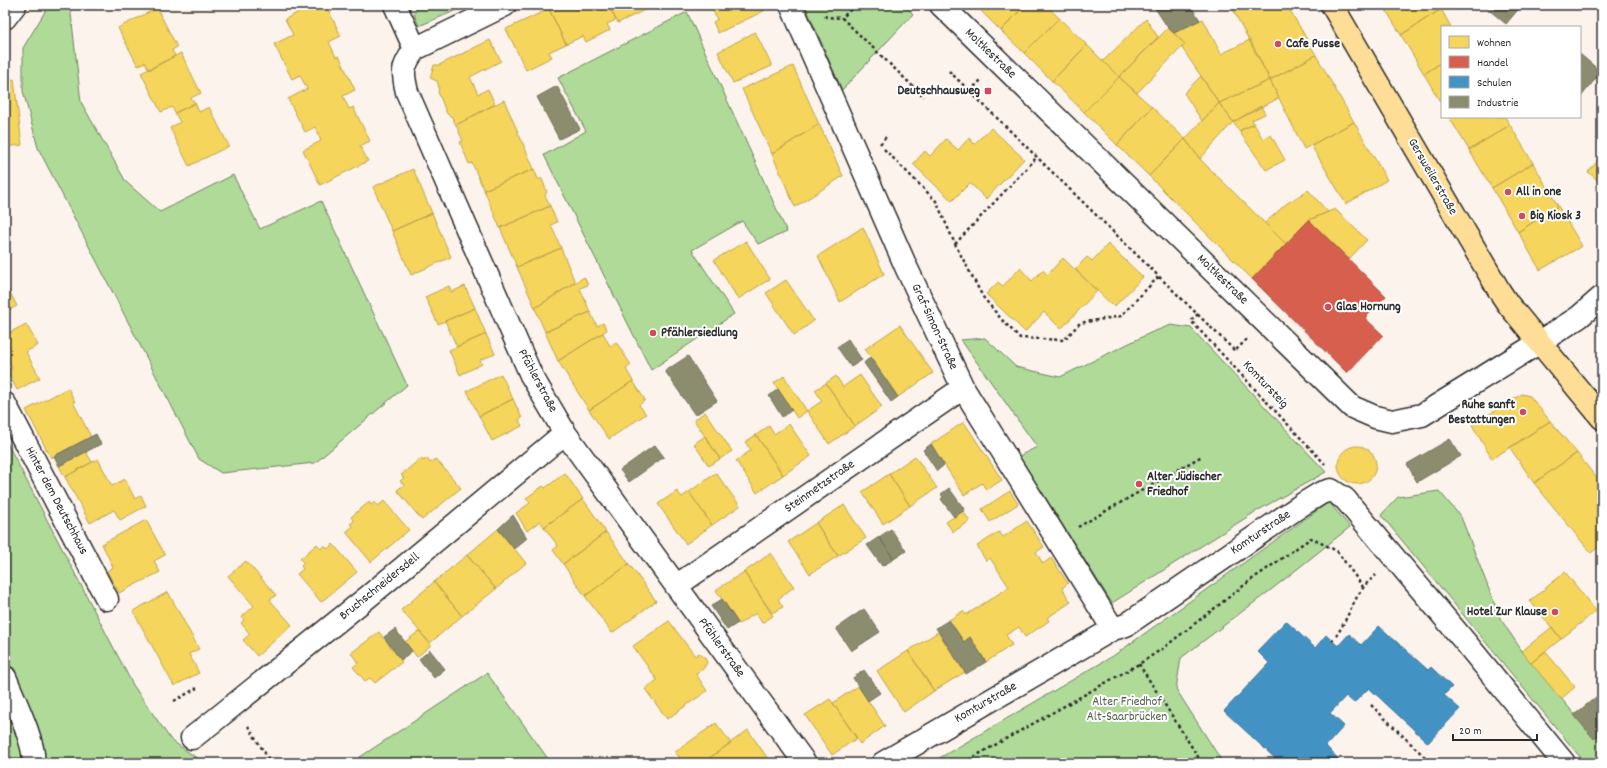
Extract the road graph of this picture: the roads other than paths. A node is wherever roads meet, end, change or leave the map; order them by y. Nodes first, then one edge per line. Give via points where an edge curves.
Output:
1 (15, 5) edge
2 (395, 5) edge
3 (505, 5) edge
4 (791, 5) edge
5 (941, 5) edge
6 (1332, 5) edge
7 (5, 18) edge
8 (415, 49) junction
9 (1602, 297) edge
10 (1540, 342) junction
11 (963, 388) junction
12 (5, 404) edge
13 (1602, 418) edge
14 (566, 432) junction
15 (676, 586) junction
16 (107, 599) dead end
17 (1113, 629) junction
18 (5, 677) edge
19 (192, 738) dead end
20 (804, 762) edge
21 (33, 763) edge
22 (883, 763) edge
23 (1564, 763) edge

1 - 7 street
2 - 8 street
3 - 8 street
4 - 11 street, Graf-Simon-Straße via 907,269
5 - 10 street, Moltkestraße via 1352,407 1375,417 1392,420 1422,415
6 - 10 main road, Gersweilerstraße via 1500,292
8 - 14 street, Pfählerstraße via 407,60 403,76 407,92 531,375
9 - 10 street, Moltkestraße via 1579,317
10 - 13 main road, Gersweilerstraße
11 - 15 street, Steinmetzstraße
11 - 17 street, Graf-Simon-Straße
12 - 16 street, Hinter dem Deutschhaus
14 - 15 street, Pfählerstraße
14 - 19 street, Bruchschneidersdell via 369,596
15 - 20 street, Pfählerstraße
17 - 22 street, Komturstraße
17 - 23 street, Komturstraße via 1126,625 1303,504 1331,490 1345,499
18 - 21 street via 29,740

